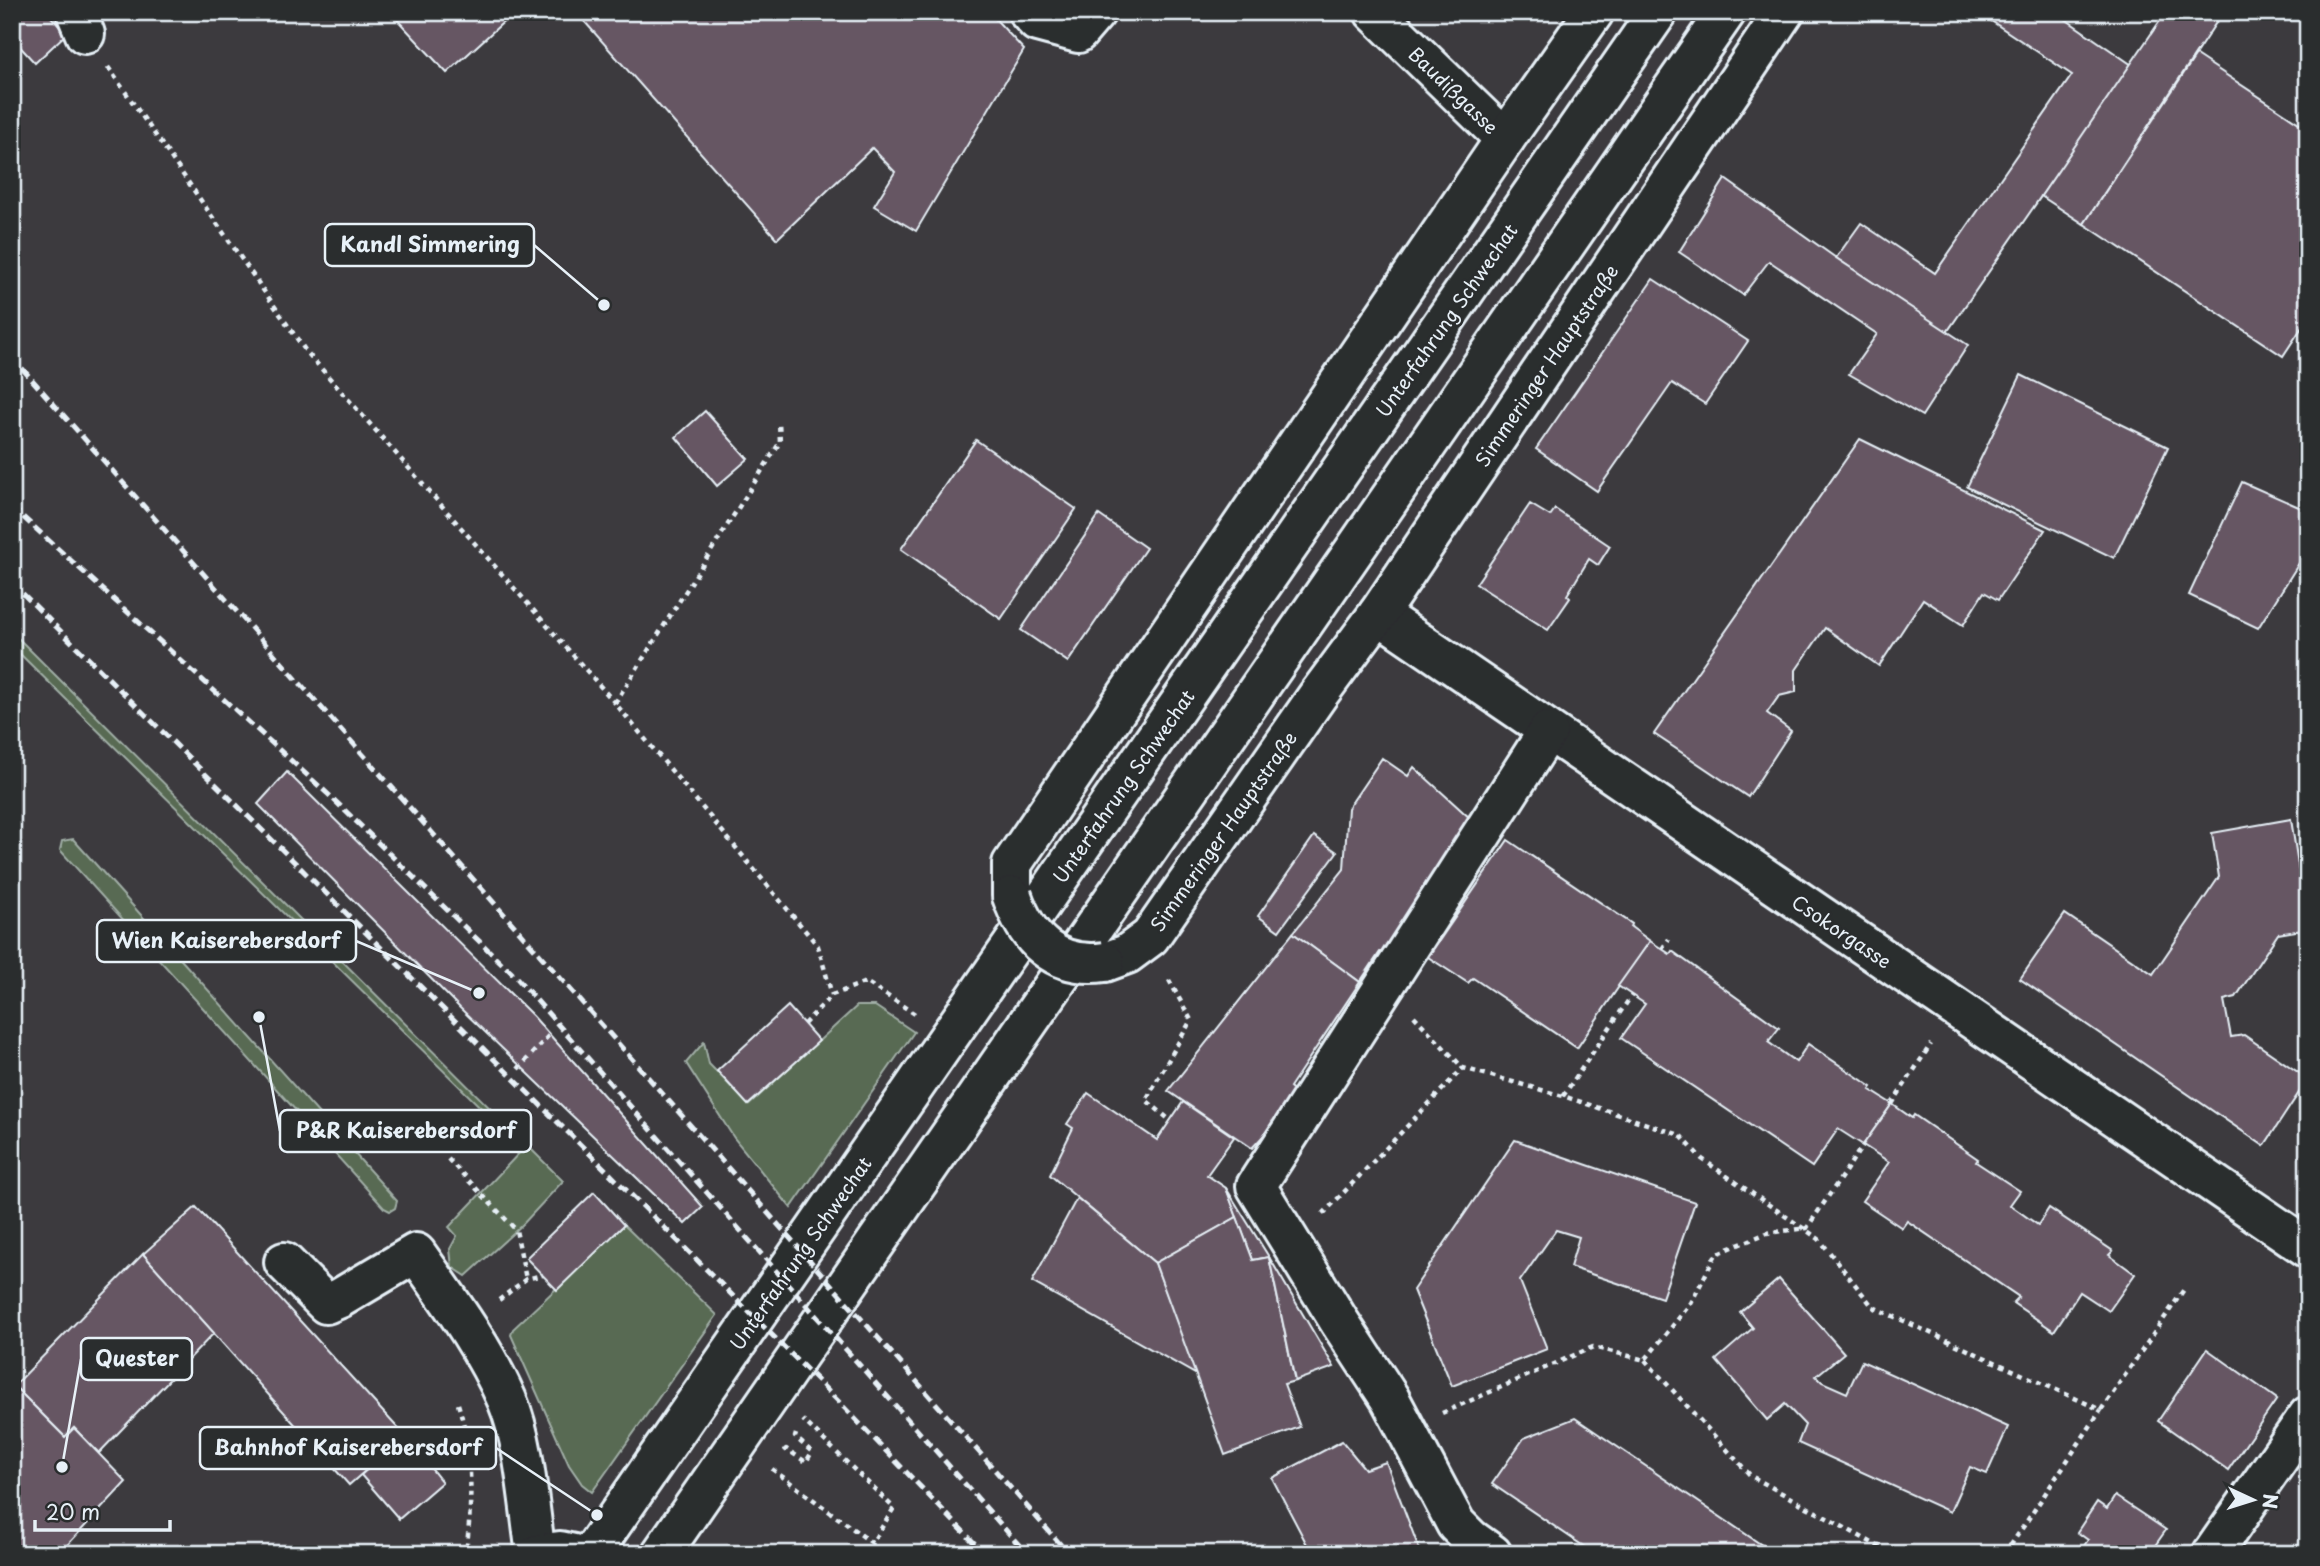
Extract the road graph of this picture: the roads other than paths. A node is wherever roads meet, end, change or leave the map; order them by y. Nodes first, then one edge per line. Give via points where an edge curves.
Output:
1 (1028, 12) edge
2 (1096, 12) edge
3 (1374, 12) edge
4 (1594, 12) edge
5 (1726, 12) edge
6 (1784, 12) edge
7 (1655, 15) edge
8 (1505, 139) junction
9 (1378, 614) junction
10 (1548, 731) junction
11 (2308, 1248) edge
12 (284, 1262) dead end
13 (2308, 1416) edge
14 (560, 1553) edge
15 (661, 1554) edge
16 (1492, 1554) edge
17 (2212, 1554) edge

1 - 2 street via 1037,22 1078,33
3 - 8 street, Baudißgasse
4 - 8 street, Simmeringer Hauptstraße
5 - 15 street
6 - 9 street, Simmeringer Hauptstraße
7 - 14 street, Unterfahrung Schwechat
8 - 9 street, Simmeringer Hauptstraße, bridge via 1012,864 1012,897 1039,943 1066,960 1105,962 1127,954 1150,937
9 - 10 street, Csokorgasse
10 - 11 street, Csokorgasse
10 - 16 street via 1256,1186 1390,1399 1456,1524
12 - 14 street via 326,1304 416,1253 468,1328 508,1401 522,1455
13 - 17 street

